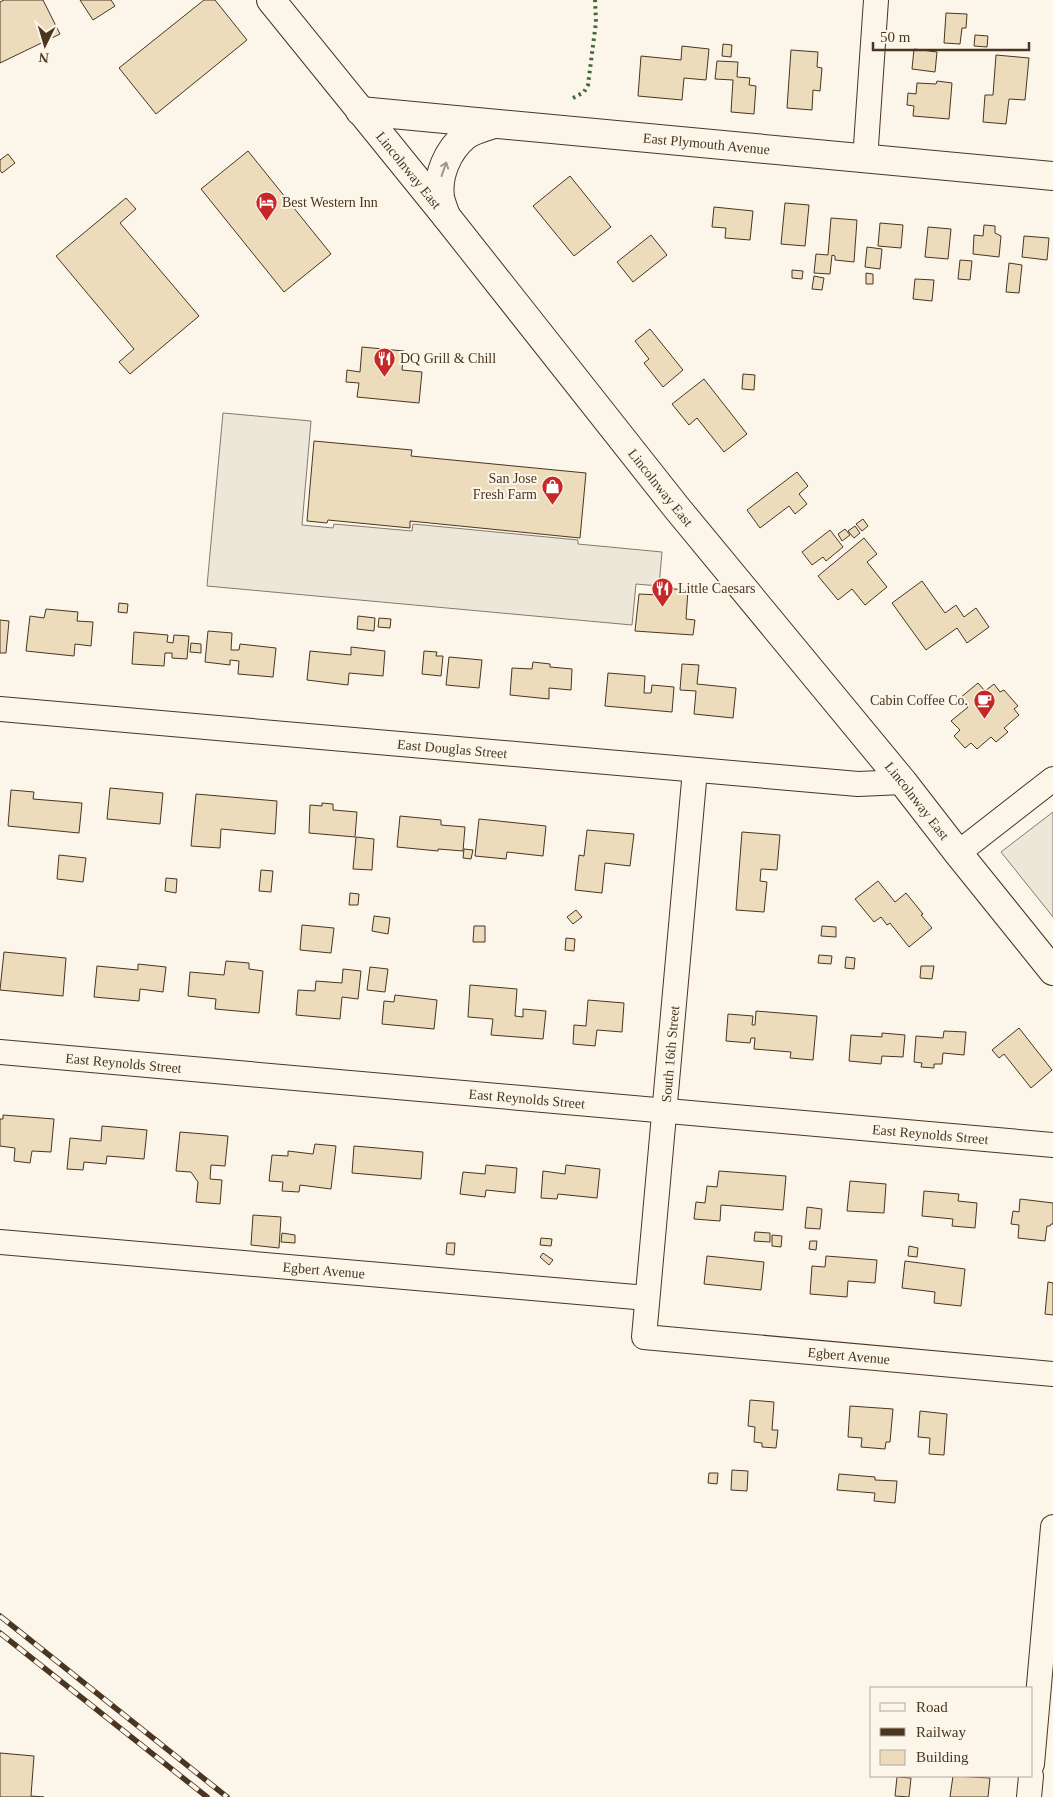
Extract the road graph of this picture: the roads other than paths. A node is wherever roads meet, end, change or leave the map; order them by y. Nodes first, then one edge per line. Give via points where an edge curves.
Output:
1 (271, 0) edge
2 (876, 0) edge
3 (360, 111) junction
4 (494, 124) junction
5 (865, 160) junction
6 (1053, 176) edge
7 (446, 216) junction
8 (0, 709) edge
9 (695, 770) junction
10 (1053, 779) edge
11 (903, 782) junction
12 (958, 853) junction
13 (1053, 971) edge
14 (0, 1052) edge
15 (664, 1110) junction
16 (1053, 1146) edge
17 (0, 1242) edge
18 (647, 1298) junction
19 (644, 1337) joint
20 (1053, 1374) edge
21 (1053, 1527) edge
22 (1046, 1676) edge
23 (1033, 1758) edge
24 (1031, 1777) edge
25 (1029, 1797) edge

1 - 3 main road, Lincolnway East
2 - 5 street
3 - 4 main road, East Plymouth Avenue
3 - 7 main road, Lincolnway East
4 - 5 main road, East Plymouth Avenue
7 -> 4 main road via 440,197 440,180 446,161 466,135
5 - 6 main road, East Plymouth Avenue
7 - 11 main road, Lincolnway East via 676,507
8 - 9 street, East Douglas Street
9 - 11 street, East Douglas Street via 858,784
9 - 15 street, South 16th Street
10 - 12 street
11 - 12 main road, Lincolnway East
12 - 13 main road, Lincolnway East
14 - 15 street, East Reynolds Street
15 - 16 street, East Reynolds Street
15 - 18 street, South 16th Street
17 - 18 street, Egbert Avenue
18 - 19 street, South 16th Street
19 - 20 street, Egbert Avenue
21 - 22 street
22 - 23 street
24 - 25 street

